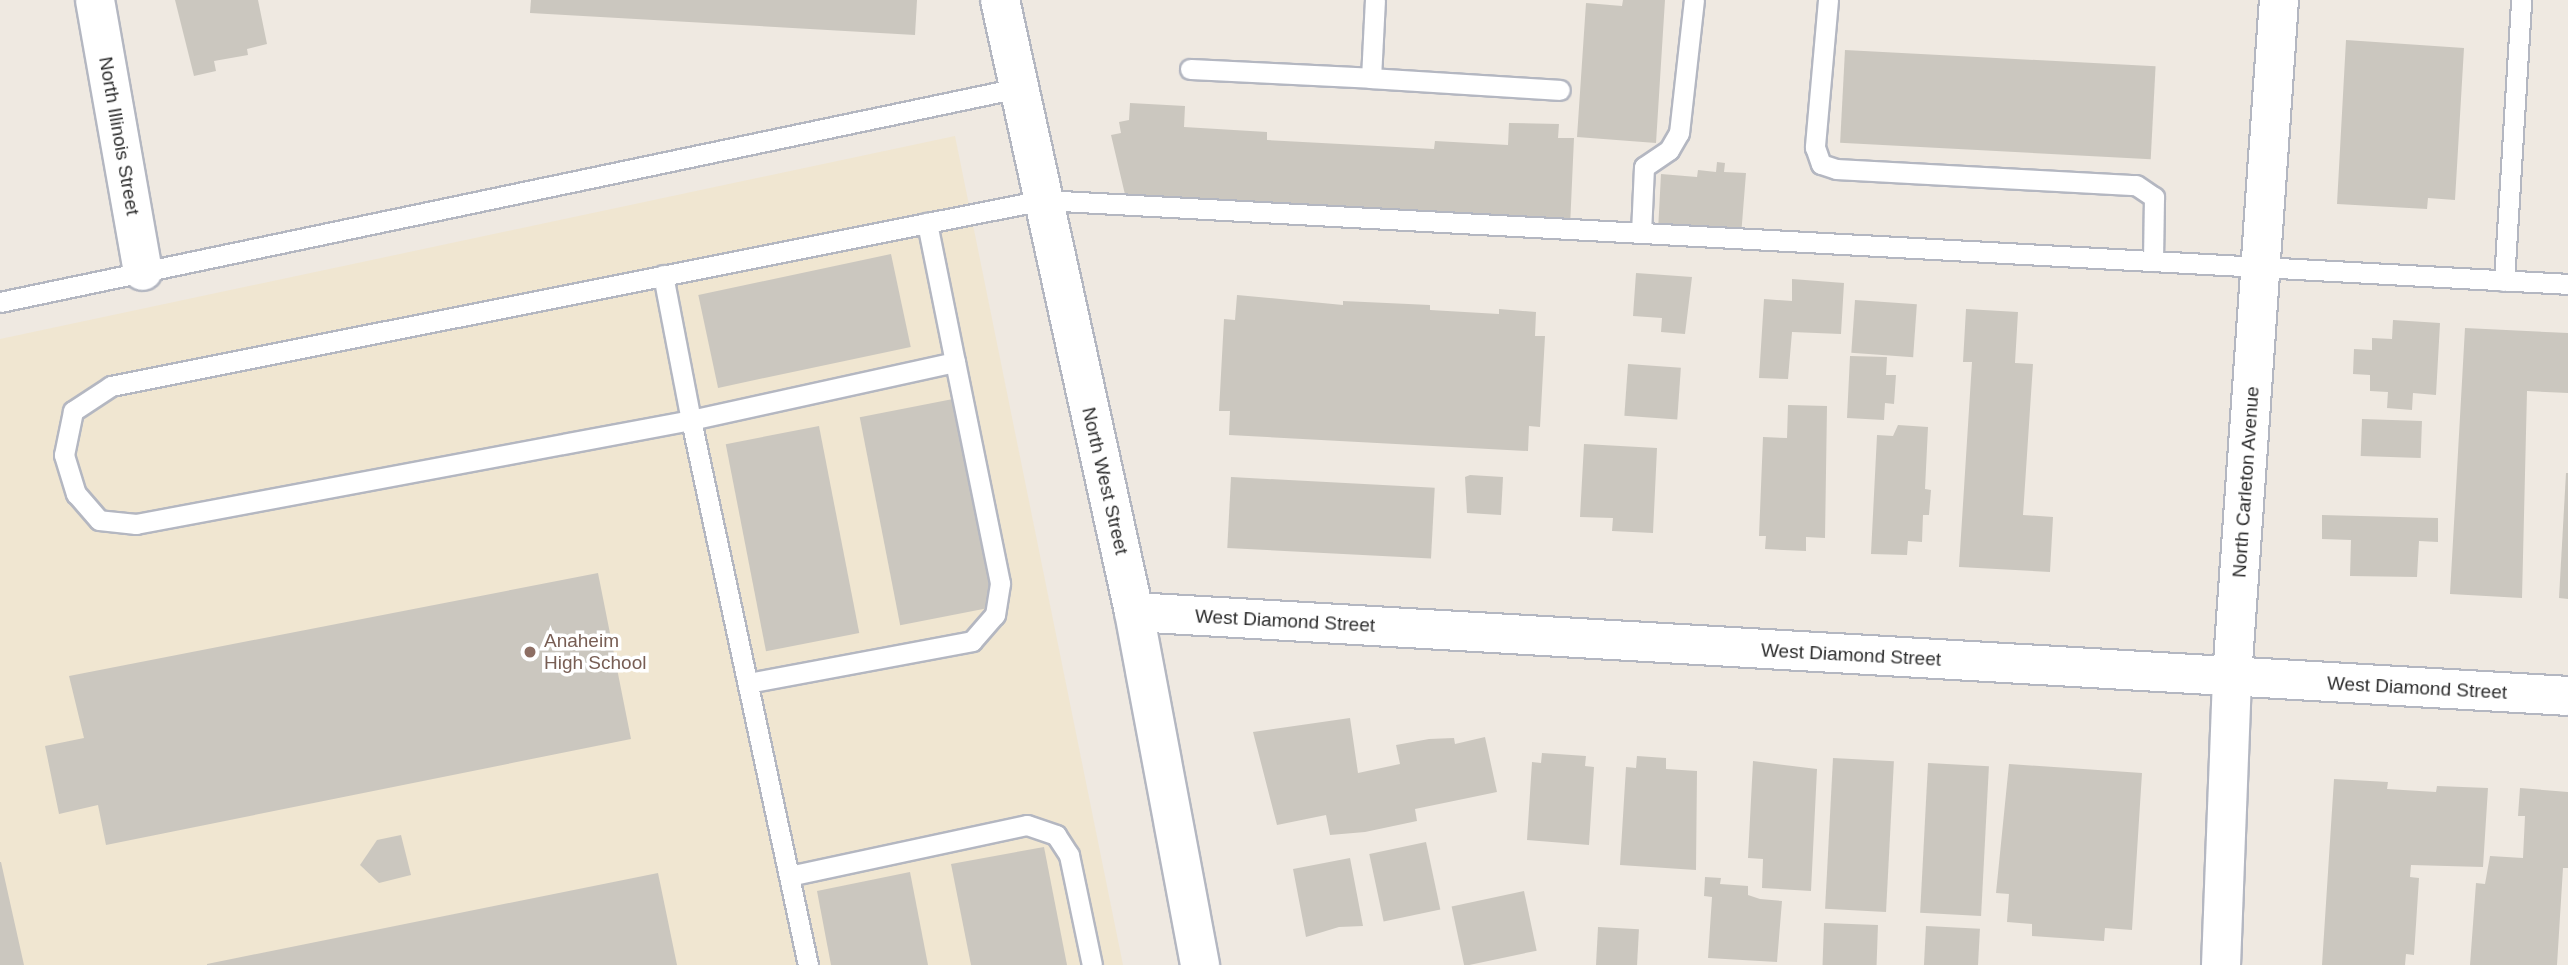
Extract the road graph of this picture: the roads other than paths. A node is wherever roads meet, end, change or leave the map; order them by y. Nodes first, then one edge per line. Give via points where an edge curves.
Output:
1 (95, 0) edge
2 (1000, 0) edge
3 (1375, 0) edge
4 (1694, 0) edge
5 (1828, 0) edge
6 (2278, 0) edge
7 (2521, 0) edge
8 (1190, 69) dead end
9 (1371, 78) junction
10 (1018, 88) junction
11 (1560, 90) dead end
12 (1043, 200) junction
13 (927, 223) junction
14 (1641, 233) junction
15 (2153, 261) junction
16 (2260, 268) junction
17 (143, 271) junction
18 (663, 275) junction
19 (2504, 281) junction
20 (2568, 284) edge
21 (0, 302) edge
22 (955, 362) junction
23 (691, 420) junction
24 (1134, 612) junction
25 (2232, 677) junction
26 (748, 683) junction
27 (2568, 696) edge
28 (789, 876) junction
29 (808, 965) edge
30 (1092, 965) edge
31 (1200, 965) edge
32 (2221, 965) edge

1 - 17 street, North Illinois Street
2 - 10 street, North West Street
3 - 9 lane
4 - 14 lane via 1679,133 1669,150 1644,167
5 - 15 lane via 1815,147 1821,164 1836,169 2136,185 2154,197
6 - 16 street, North Carleton Avenue
7 - 19 lane
8 - 9 lane
9 - 11 lane
10 - 12 street, North West Street
10 - 17 lane
12 - 13 lane
12 - 14 lane
12 - 24 street, North West Street
13 - 18 lane
13 - 22 lane
14 - 15 lane
15 - 16 lane
16 - 19 lane
16 - 25 street, North Carleton Avenue
17 - 21 lane
18 - 23 lane
18 - 23 lane via 111,386 73,411 64,455 76,494 99,520 136,524
19 - 20 lane
22 - 23 lane
22 - 26 lane via 1000,583 995,615 972,641
23 - 26 lane
24 - 25 street, West Diamond Street
24 - 31 street, North West Street
25 - 27 street, West Diamond Street
25 - 32 street, North Carleton Avenue
26 - 28 lane
28 - 29 lane
28 - 30 lane via 1027,825 1056,835 1069,855

